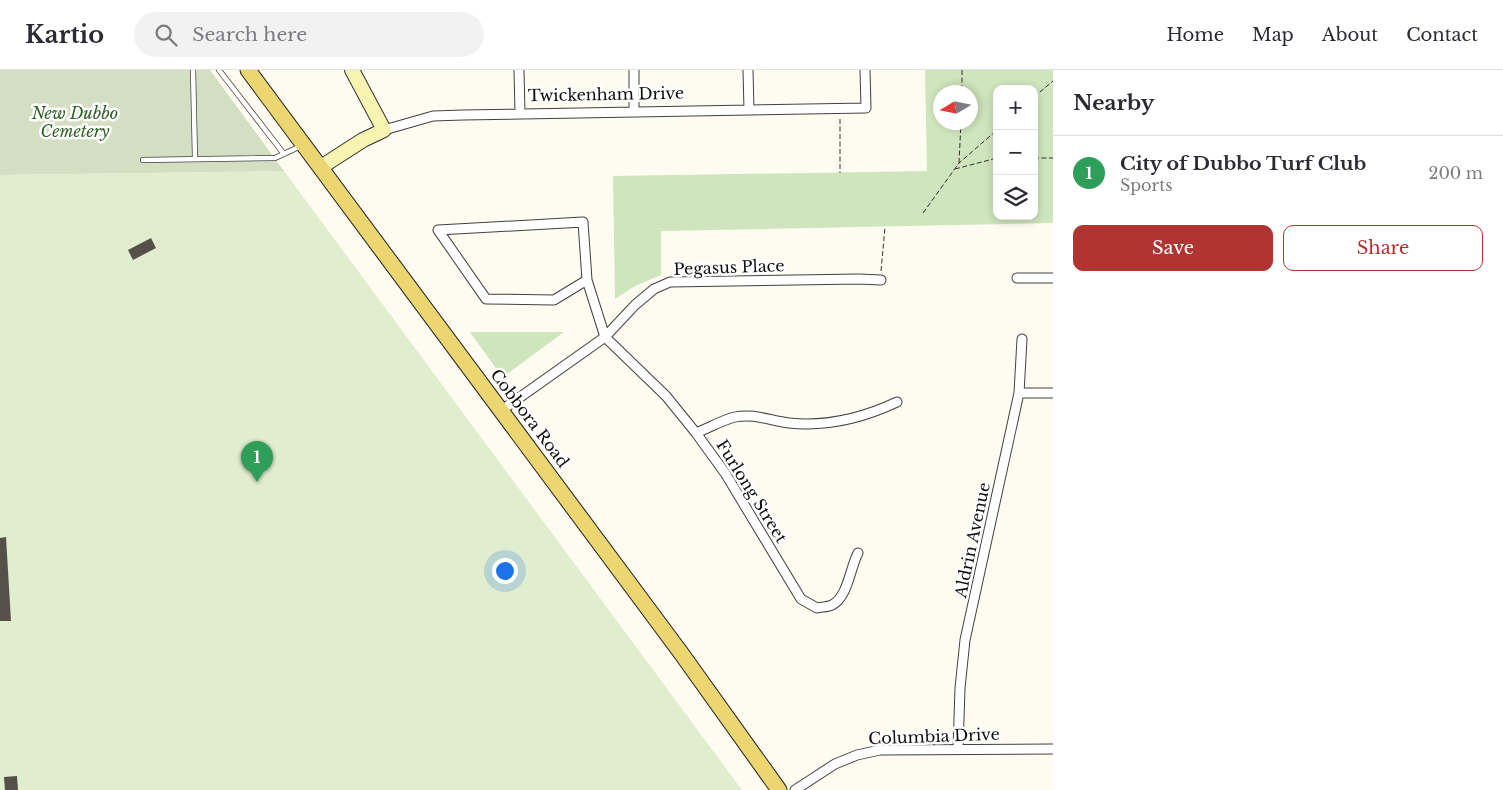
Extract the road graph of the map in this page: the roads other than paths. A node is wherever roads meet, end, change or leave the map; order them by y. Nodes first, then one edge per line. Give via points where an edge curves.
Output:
1 (193, 70) edge
2 (219, 70) edge
3 (248, 70) edge
4 (352, 70) edge
5 (519, 70) edge
6 (634, 70) edge
7 (748, 70) edge
8 (865, 70) edge
9 (748, 110) junction
10 (634, 112) junction
11 (520, 113) junction
12 (384, 130) junction
13 (304, 144) junction
14 (284, 154) junction
15 (195, 158) junction
16 (144, 160) dead end
17 (321, 167) junction
18 (1017, 278) dead end
19 (1053, 278) edge
20 (587, 280) junction
21 (881, 280) road end
22 (605, 337) junction
23 (1022, 339) dead end
24 (1019, 393) junction
25 (1053, 393) edge
26 (897, 402) dead end
27 (502, 410) junction
28 (696, 433) junction
29 (858, 553) dead end
30 (958, 749) junction
31 (1053, 749) edge
32 (779, 790) edge
33 (795, 790) edge

1 - 15 lane
2 - 14 lane
3 - 13 main road, Cobbora Road
4 - 12 street
5 - 11 street
6 - 10 street
7 - 9 street
8 - 9 street, Twickenham Drive via 866,108
9 - 10 street, Twickenham Drive
10 - 11 street, Twickenham Drive
11 - 12 street, Twickenham Drive via 433,116
12 - 17 street, Twickenham Drive
13 - 14 lane
13 - 17 main road, Cobbora Road
14 - 15 lane via 275,158
15 - 16 lane
17 - 27 main road, Cobbora Road
18 - 19 street
20 - 20 street via 583,222 438,230 486,299 554,300
20 - 22 street
21 - 22 street, Pegasus Place via 670,282 654,288
22 - 27 street, Pegasus Place
22 - 28 street, Furlong Street via 666,396
23 - 24 street, Aldrin Avenue
24 - 25 street
24 - 30 street, Aldrin Avenue via 966,640
26 - 28 street via 852,419 812,424 757,416 736,417
27 - 32 main road, Cobbora Road
28 - 29 street, Furlong Street via 725,473 801,599 817,608 832,605 843,596
30 - 31 street, Columbia Drive
30 - 33 street, Columbia Drive via 880,750 857,754

